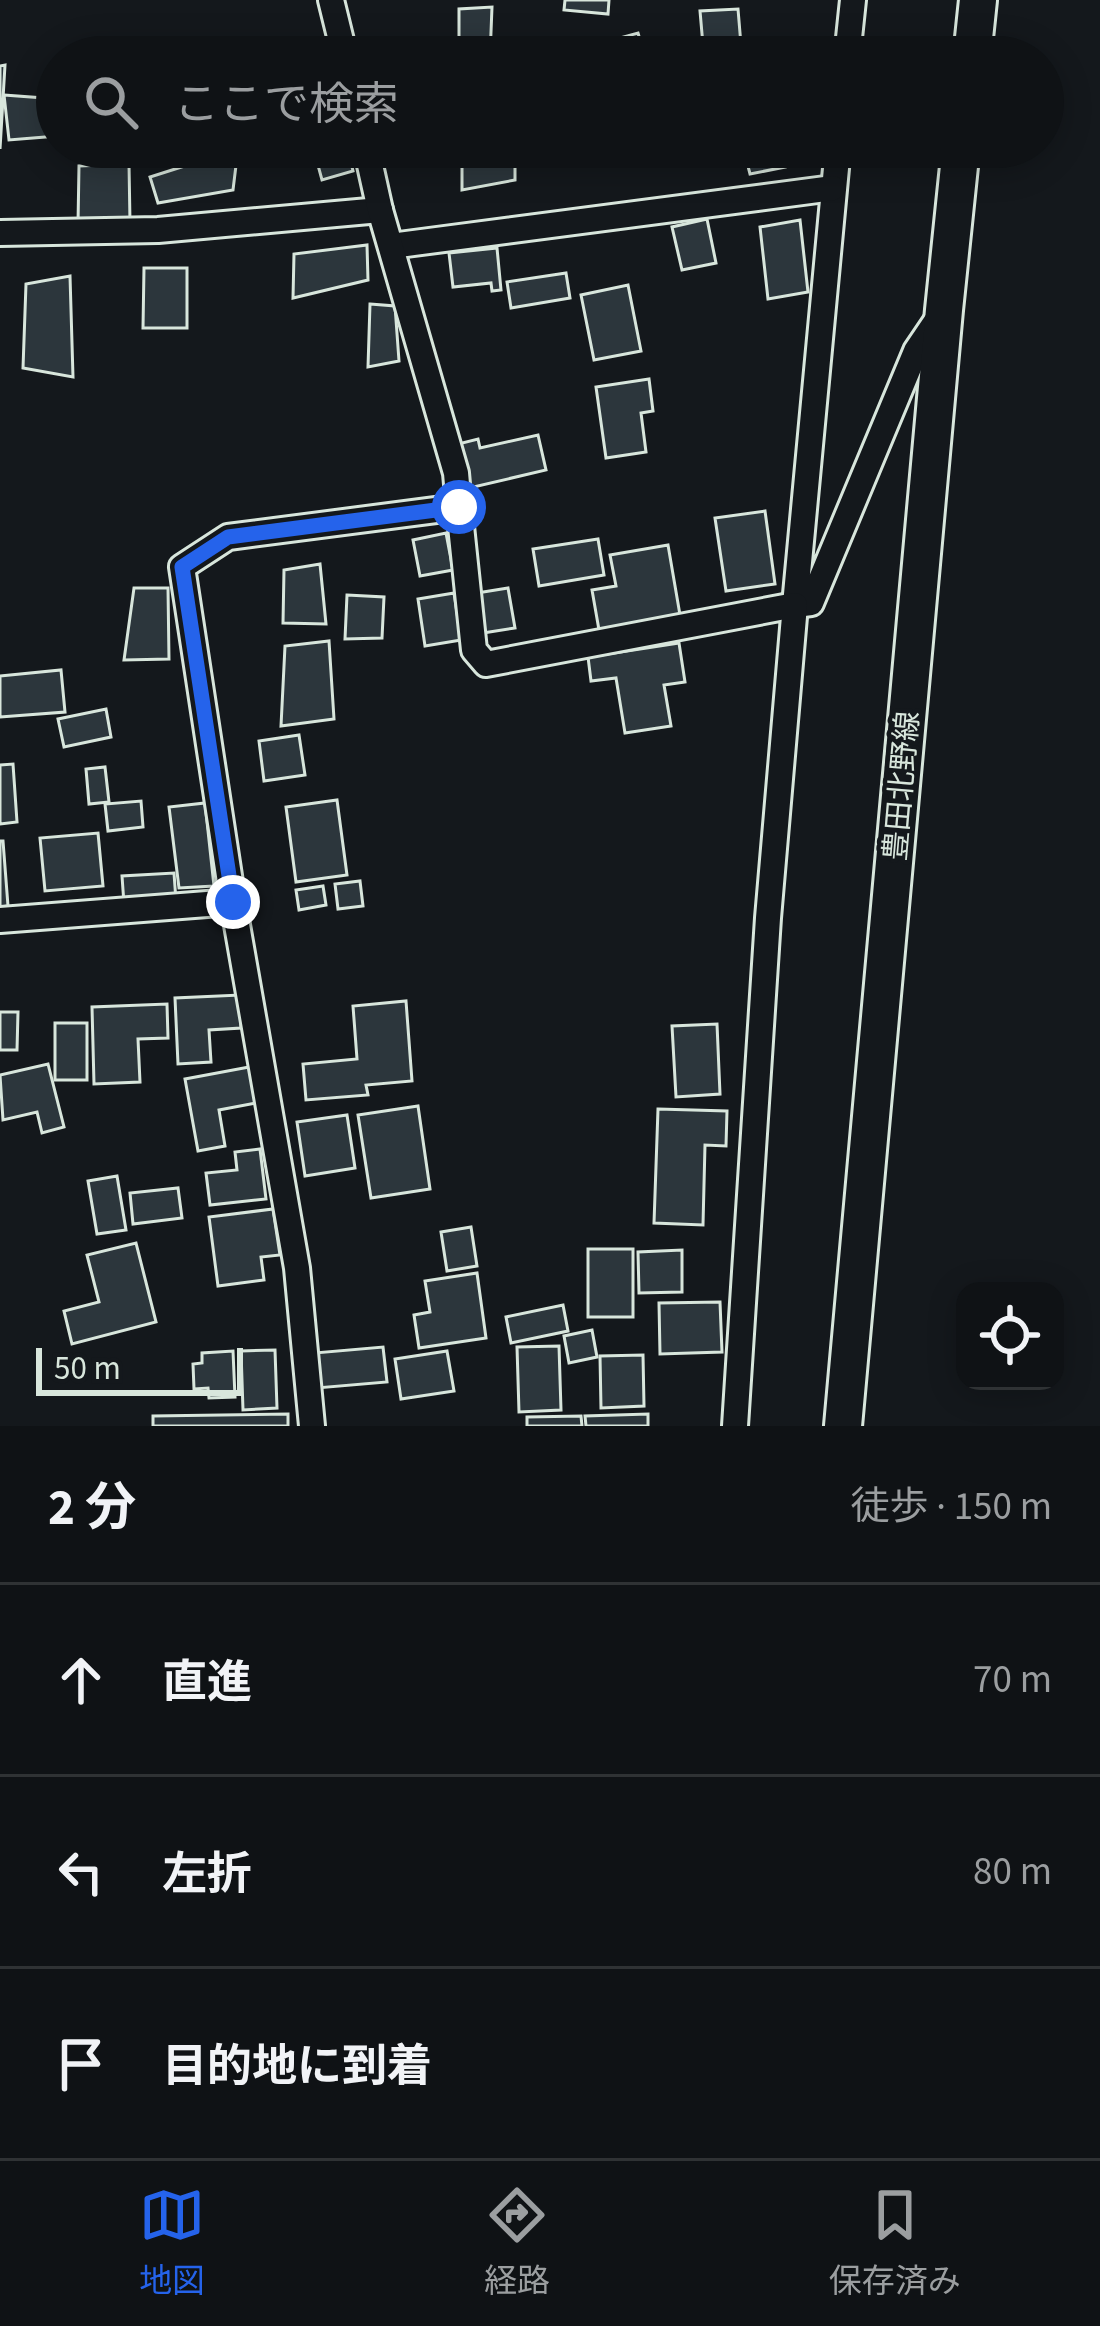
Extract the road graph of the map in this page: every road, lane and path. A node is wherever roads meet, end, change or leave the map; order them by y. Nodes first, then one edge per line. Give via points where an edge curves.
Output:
1 (331, 0) edge
2 (853, 0) edge
3 (978, 0) edge
4 (339, 36) edge
5 (849, 36) edge
6 (974, 36) edge
7 (371, 168) edge
8 (835, 168) edge
9 (959, 168) edge
10 (833, 188) junction
11 (380, 210) junction
12 (0, 232) edge
13 (391, 246) junction
14 (944, 310) junction
15 (459, 507) junction
16 (795, 605) junction
17 (233, 902) junction
18 (0, 920) edge
19 (311, 1426) edge
20 (736, 1426) edge
21 (843, 1426) edge

1 - 4 street
2 - 5 street
3 - 6 main road
7 - 11 street
8 - 10 street
9 - 14 main road, 豊田北野線
10 - 13 street
10 - 16 street
11 - 12 street via 158,230
11 - 13 street
13 - 15 street
14 - 16 street via 916,351 811,603
14 - 21 main road, 豊田北野線
15 - 16 street via 474,650 486,664
15 - 17 street via 228,537 182,567
16 - 20 street
17 - 18 street
17 - 19 street via 297,1268

